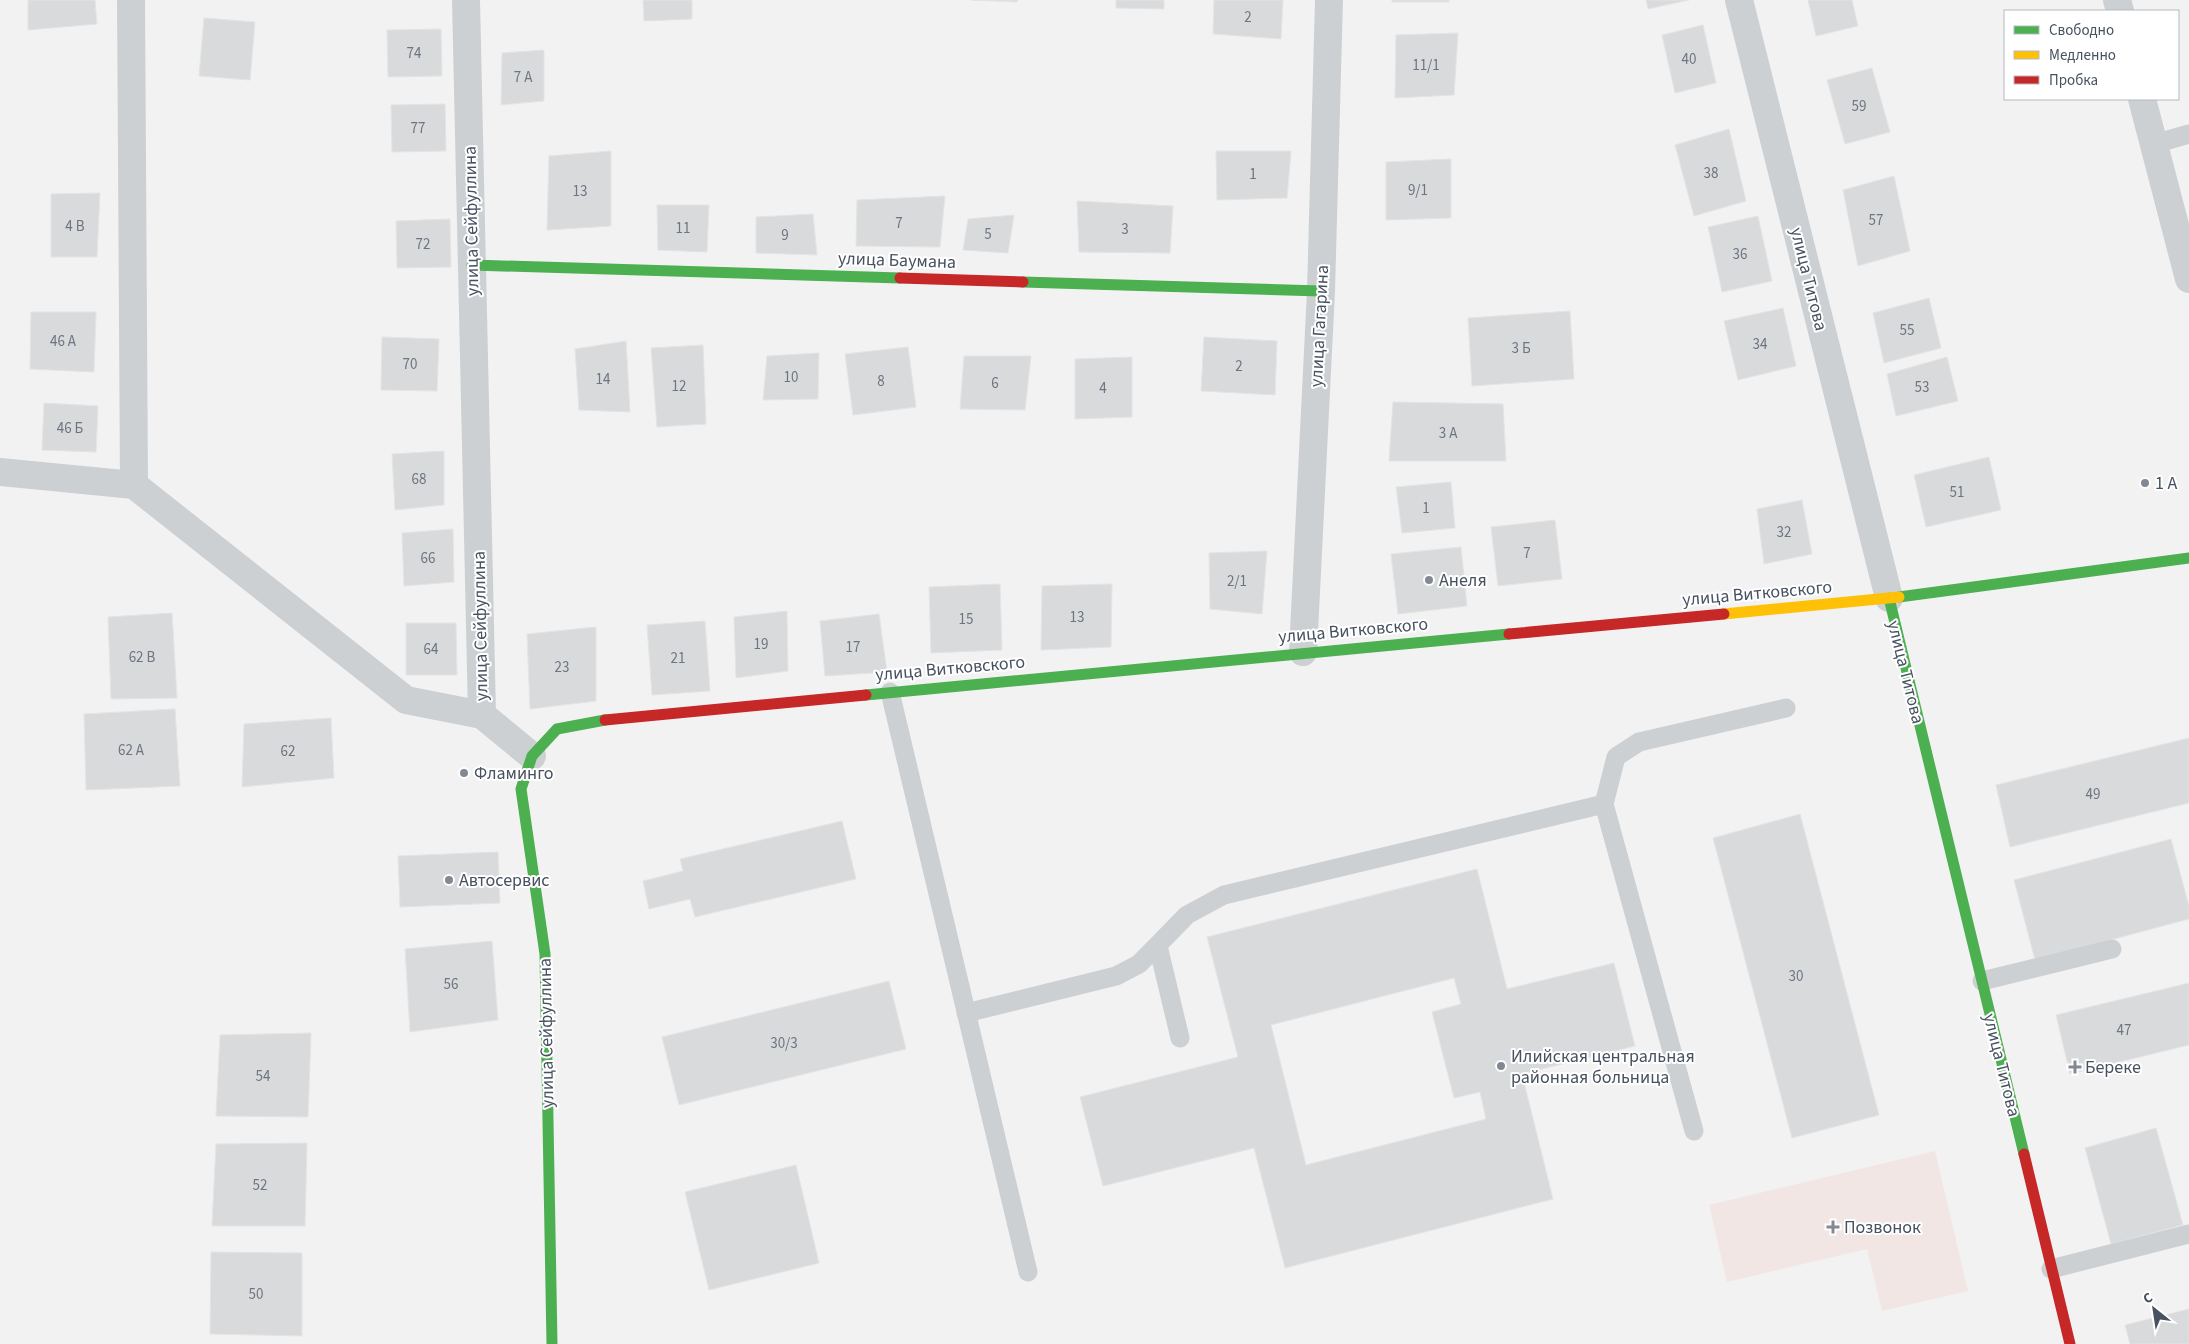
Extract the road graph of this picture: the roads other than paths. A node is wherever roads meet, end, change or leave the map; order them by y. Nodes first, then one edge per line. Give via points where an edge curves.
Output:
1 (131, 0) edge
2 (466, 0) edge
3 (1329, 0) edge
4 (1739, 0) edge
5 (2142, 100) edge
6 (2189, 134) edge
7 (2154, 144) junction
8 (472, 265) junction
9 (2189, 280) edge
10 (1322, 291) junction
11 (0, 472) edge
12 (134, 485) junction
13 (2189, 558) edge
14 (1888, 598) junction
15 (1302, 652) junction
16 (890, 692) junction
17 (1786, 708) dead end
18 (482, 715) junction
19 (532, 756) junction
20 (1604, 804) junction
21 (1158, 946) junction
22 (2112, 948) dead end
23 (1982, 981) junction
24 (966, 1013) junction
25 (1180, 1038) dead end
26 (1694, 1131) dead end
27 (2189, 1234) edge
28 (2051, 1269) junction
29 (1028, 1272) dead end
30 (552, 1344) edge
31 (2070, 1344) edge

1 - 12 street
2 - 8 street, улица Сейфуллина
3 - 10 street, улица Гагарина
4 - 14 street, улица Титова
5 - 7 street
6 - 7 lane
7 - 9 street
8 - 10 street, улица Баумана
8 - 18 street, улица Сейфуллина
10 - 15 street, улица Гагарина
11 - 12 street
12 - 18 street via 406,700
13 - 14 street, улица Витковского
14 - 15 street, улица Витковского
14 - 23 street, улица Титова
15 - 16 street, улица Витковского
16 - 19 street, улица Витковского via 608,719 557,729
16 - 24 lane
17 - 20 lane via 1639,742 1616,757
18 - 19 street, улица Сейфуллина
19 - 30 street, улица Сейфуллина via 521,789 545,954
20 - 21 lane via 1224,895 1187,915
20 - 26 lane
21 - 24 lane via 1139,964 1116,976
21 - 25 lane
22 - 23 lane
23 - 28 street, улица Титова
24 - 29 lane
27 - 28 lane
28 - 31 street, улица Титова

